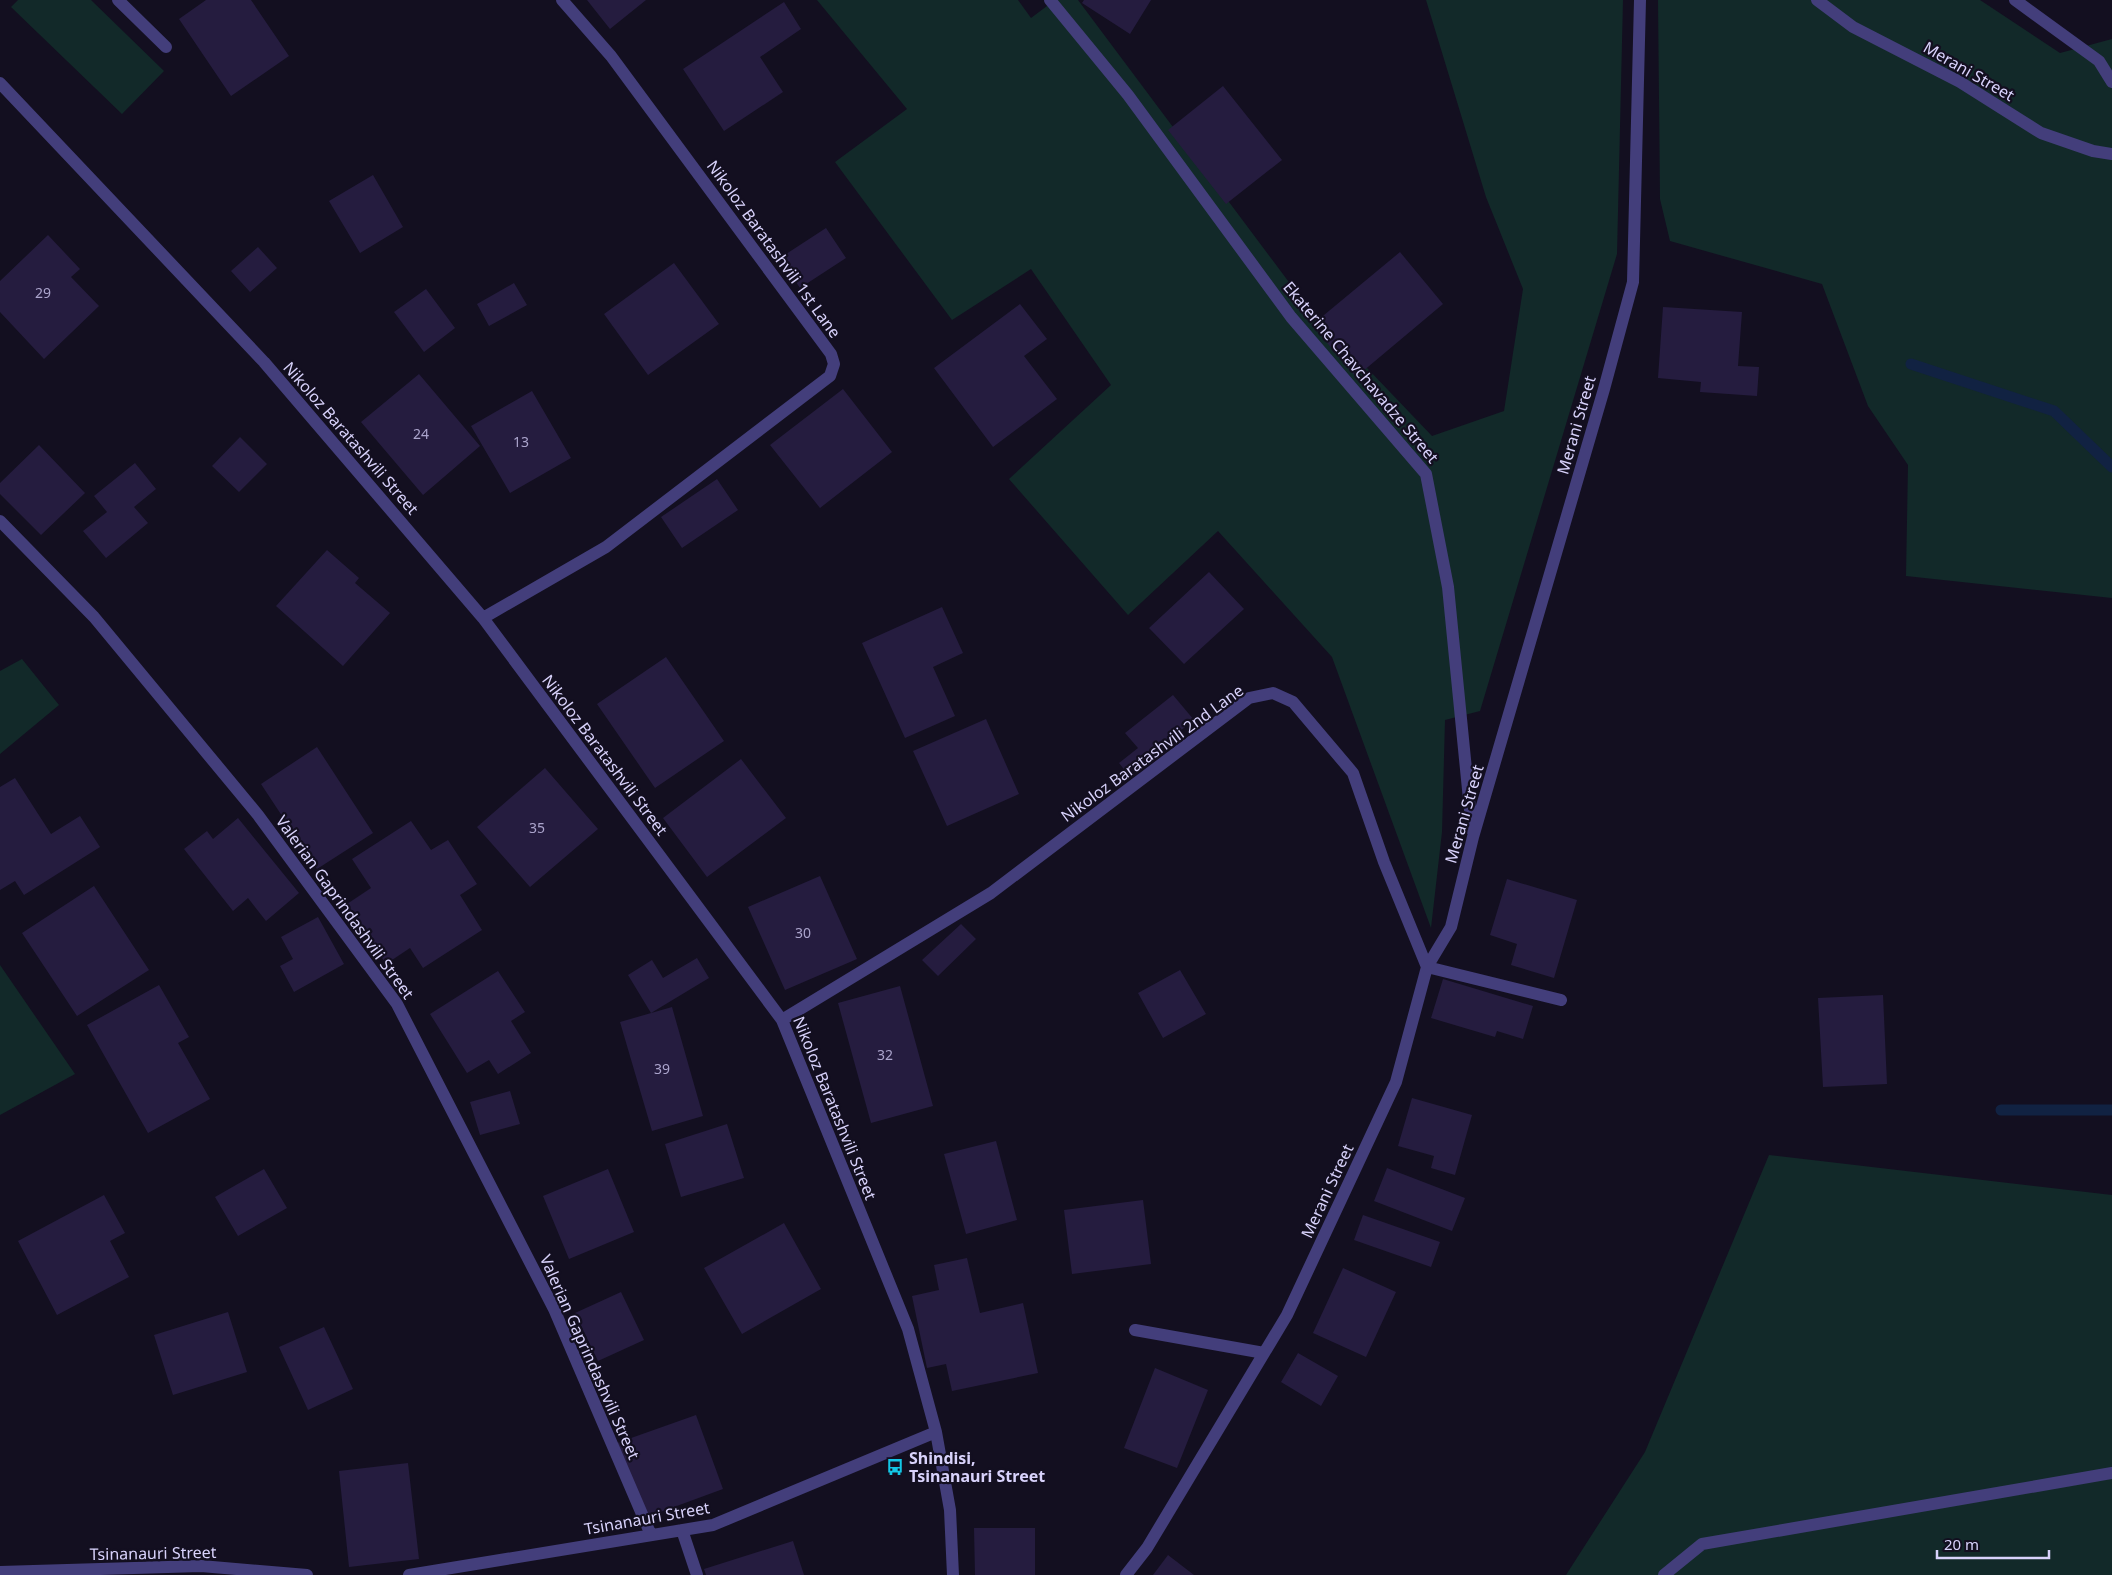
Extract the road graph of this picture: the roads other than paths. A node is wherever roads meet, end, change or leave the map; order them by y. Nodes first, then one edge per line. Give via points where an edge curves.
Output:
1 (118, 0) edge
2 (562, 0) edge
3 (1050, 0) edge
4 (1640, 0) edge
5 (1817, 0) edge
6 (2015, 0) edge
7 (166, 47) dead end
8 (2112, 82) edge
9 (0, 83) edge
10 (2112, 154) edge
11 (0, 521) edge
12 (484, 618) junction
13 (1473, 837) junction
14 (1427, 967) junction
15 (1561, 1000) dead end
16 (782, 1020) junction
17 (1135, 1330) dead end
18 (1264, 1353) junction
19 (936, 1432) junction
20 (2112, 1473) edge
21 (682, 1530) junction
22 (651, 1535) junction
23 (0, 1572) edge
24 (307, 1575) edge
25 (408, 1575) edge
26 (697, 1575) edge
27 (953, 1575) edge
28 (1126, 1575) edge
29 (1664, 1575) edge

1 - 7 street
2 - 12 street, Nikoloz Baratashvili 1st Lane via 623,72 831,354 834,364 830,376 606,547
3 - 13 street, Ekaterine Chavchavadze Street via 1128,95 1291,317 1426,474 1448,588
4 - 13 street, Merani Street via 1633,282
5 - 10 street, Merani Street via 1854,28 1960,82 2041,133 2092,151
6 - 8 street via 2099,61
9 - 12 street, Nikoloz Baratashvili Street via 264,362
11 - 22 street, Valerian Gaprindashvili Street via 94,617 258,815 397,1004 554,1309
12 - 16 street, Nikoloz Baratashvili Street
13 - 14 street, Merani Street via 1451,927
14 - 15 street
14 - 16 street, Nikoloz Baratashvili 2nd Lane via 1384,862 1353,773 1293,702 1273,693 1249,698 991,893
14 - 18 street, Merani Street via 1396,1082 1287,1315
16 - 19 street, Nikoloz Baratashvili Street via 908,1329
17 - 18 street
18 - 28 street, Merani Street via 1147,1548
19 - 21 street, Tsinanauri Street via 713,1525
19 - 27 street, Nikoloz Baratashvili Street via 950,1510
20 - 29 street via 1702,1544
21 - 22 street, Tsinanauri Street
21 - 26 street
22 - 25 street, Tsinanauri Street
23 - 24 street, Tsinanauri Street via 201,1566

